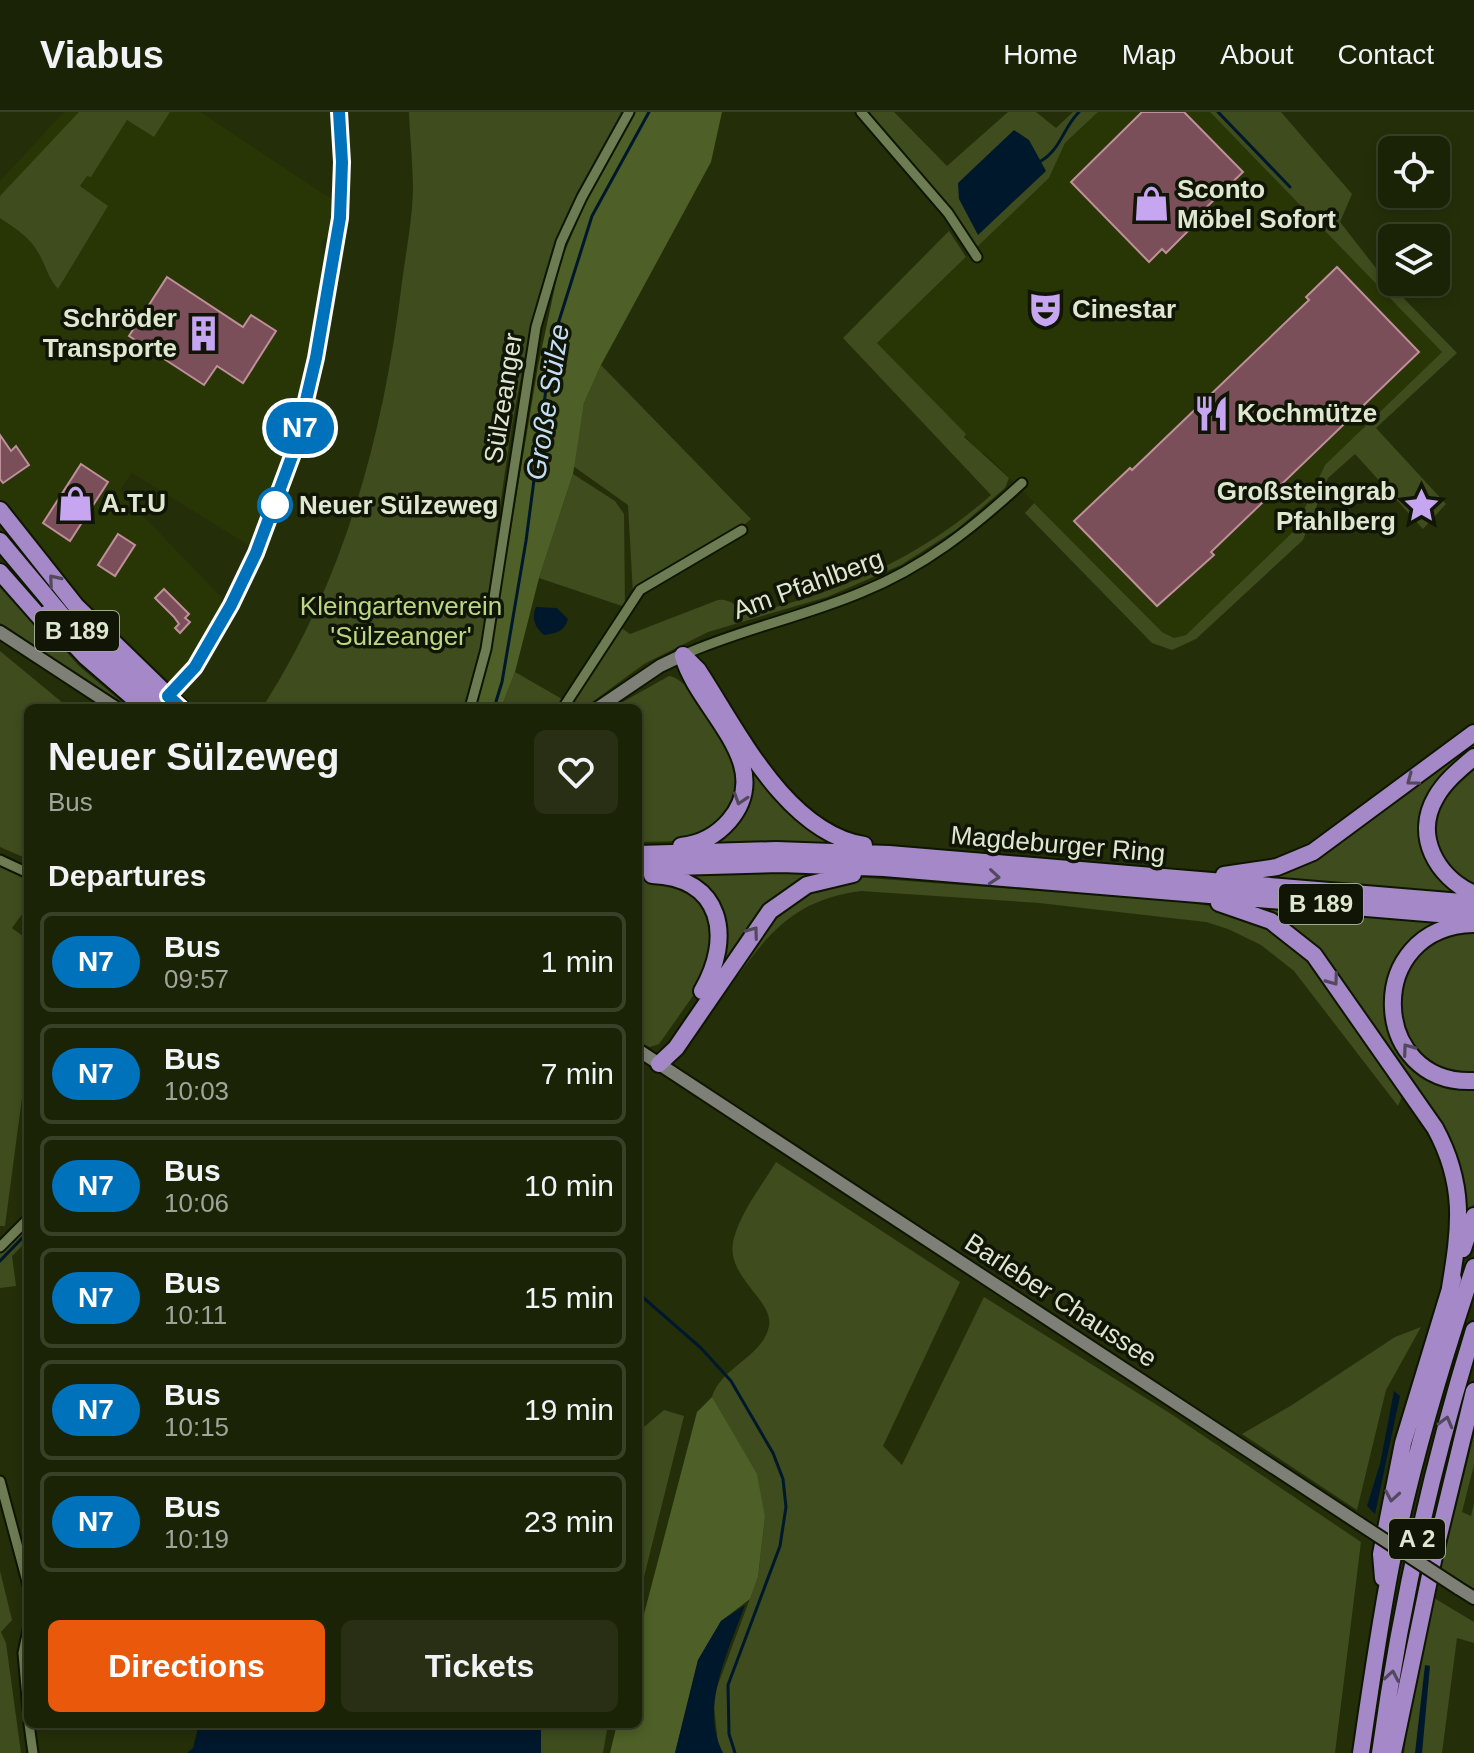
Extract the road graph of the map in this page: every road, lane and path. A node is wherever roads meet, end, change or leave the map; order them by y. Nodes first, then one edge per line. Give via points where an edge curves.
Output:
1 (339, 112) edge
2 (629, 112) edge
3 (861, 112) edge
4 (977, 257) dead end
5 (1022, 483) dead end
6 (0, 510) edge
7 (742, 530) dead end
8 (0, 541) edge
9 (0, 557) edge
10 (0, 572) edge
11 (57, 626) junction
12 (0, 632) edge
13 (683, 655) junction
14 (168, 702) edge
15 (110, 704) edge
16 (140, 704) edge
17 (471, 704) edge
18 (566, 704) edge
19 (604, 704) edge
20 (1474, 733) edge
21 (1474, 757) edge
22 (642, 852) edge
23 (642, 853) edge
24 (0, 860) edge
25 (919, 864) junction
26 (642, 868) edge
27 (24, 871) edge
28 (642, 875) edge
29 (1173, 885) junction
30 (1474, 894) edge
31 (1474, 903) edge
32 (1474, 917) edge
33 (1474, 924) edge
34 (642, 1053) edge
35 (659, 1064) junction
36 (1474, 1081) edge
37 (1474, 1216) edge
38 (24, 1223) edge
39 (0, 1247) edge
40 (1474, 1267) edge
41 (1450, 1288) junction
42 (1474, 1330) edge
43 (1474, 1391) edge
44 (0, 1481) edge
45 (24, 1570) edge
46 (1474, 1598) edge
47 (1385, 1602) junction
48 (30, 1728) edge
49 (33, 1753) edge
50 (1361, 1753) edge
51 (1380, 1753) edge
52 (1393, 1753) edge

1 - 14 street via 340,218 294,451 231,605
2 - 17 street, Sülzeanger via 567,228 536,327 486,649
3 - 4 street via 948,213
5 - 13 street, Am Pfahlberg via 957,540 885,582
14 -> 6 highway via 76,606
7 - 18 street via 640,590
8 - 14 highway, B 189 via 66,620 127,676
9 - 11 highway, B 189
10 - 11 highway via 44,622
11 - 16 highway, B 189
12 - 15 street
13 - 19 street, Am Pfahlberg
13 -> 22 highway via 688,675 737,748 744,770 743,793 732,817 710,837
13 - 25 highway via 802,816 839,839 915,849
20 -> 29 highway via 1298,860
21 - 30 highway via 1437,795 1427,832 1439,867
23 - 25 highway, Magdeburger Ring / B 189 via 808,851
24 - 27 street
25 - 26 highway, Magdeburger Ring / B 189
25 - 29 highway, Magdeburger Ring / B 189
35 -> 25 highway via 676,1048 756,928 788,896 835,876 903,876
28 - 35 highway via 673,878 694,888 713,910 720,935 716,966 667,1041
29 - 31 highway, Magdeburger Ring / B 189
29 - 32 highway, Magdeburger Ring / B 189
29 -> 41 highway via 1271,921 1302,943 1417,1100 1456,1180 1460,1215
36 -> 33 highway via 1446,1078 1416,1060 1398,1035 1392,1008 1399,970 1414,947 1444,928
34 - 35 street, Barleber Chaussee
35 - 46 street, Barleber Chaussee, bridge
37 - 41 highway
38 - 39 street
40 - 47 highway, A 2 via 1418,1450
41 -> 47 highway via 1398,1464 1381,1554
51 -> 42 highway, A 2 via 1415,1549
43 - 52 highway
44 - 45 street
47 - 50 highway, A 2
48 - 49 street

